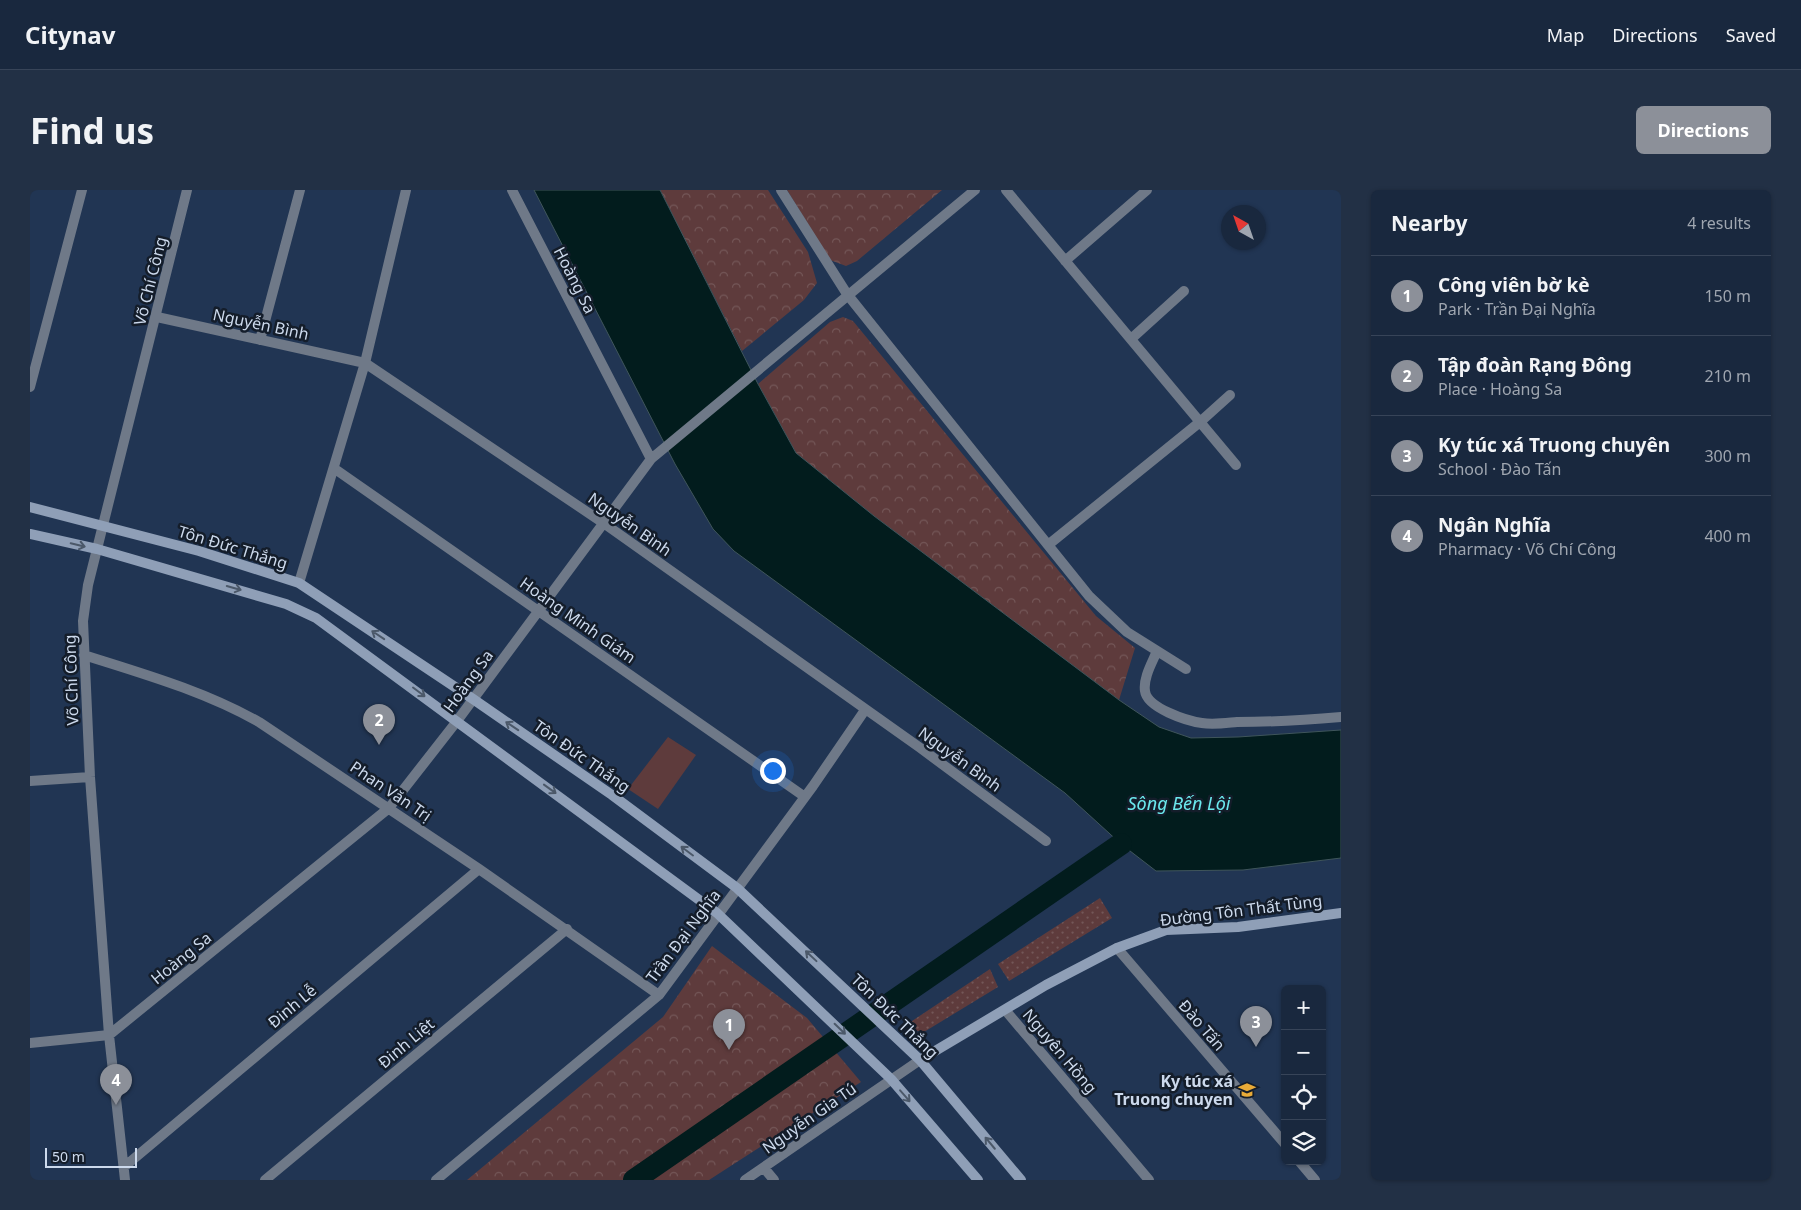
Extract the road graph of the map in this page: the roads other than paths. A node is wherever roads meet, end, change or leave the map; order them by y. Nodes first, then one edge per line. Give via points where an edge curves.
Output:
1 (82, 190) edge
2 (187, 190) edge
3 (300, 190) edge
4 (406, 190) edge
5 (512, 190) edge
6 (781, 190) edge
7 (975, 190) edge
8 (1006, 190) edge
9 (1147, 190) edge
10 (1065, 261) junction
11 (1184, 291) dead end
12 (847, 294) junction
13 (157, 317) junction
14 (1130, 339) junction
15 (260, 340) junction
16 (366, 362) junction
17 (30, 387) edge
18 (1230, 395) dead end
19 (1200, 422) junction
20 (650, 459) junction
21 (1236, 465) dead end
22 (335, 469) junction
23 (30, 507) edge
24 (602, 522) junction
25 (103, 525) junction
26 (30, 534) edge
27 (1048, 545) junction
28 (98, 549) junction
29 (299, 583) junction
30 (537, 610) junction
31 (1157, 651) junction
32 (84, 655) junction
33 (1186, 669) dead end
34 (473, 700) junction
35 (865, 710) junction
36 (1341, 717) edge
37 (457, 721) junction
38 (90, 777) junction
39 (30, 781) edge
40 (805, 797) junction
41 (389, 808) junction
42 (1046, 841) dead end
43 (480, 869) junction
44 (737, 888) junction
45 (717, 913) junction
46 (1341, 913) edge
47 (567, 929) junction
48 (1117, 948) junction
49 (659, 995) junction
50 (1006, 1011) junction
51 (109, 1035) junction
52 (30, 1043) edge
53 (920, 1060) junction
54 (891, 1079) junction
55 (1281, 1139) edge
56 (1302, 1165) edge
57 (124, 1167) junction
58 (764, 1168) junction
59 (125, 1180) edge
60 (265, 1180) edge
61 (436, 1180) edge
62 (745, 1180) edge
63 (774, 1180) edge
64 (978, 1180) edge
65 (1021, 1180) edge
66 (1149, 1180) edge
67 (1315, 1180) edge

1 - 17 street
2 - 13 street, Võ Chí Công
3 - 15 street
4 - 16 street
5 - 20 street, Hoàng Sa
6 - 12 street
7 - 12 street
8 - 10 street
9 - 10 street
10 - 14 street
11 - 14 street
12 - 20 street
12 - 27 street
13 - 15 street, Nguyễn Bình
13 - 25 street, Võ Chí Công
14 - 19 street
15 - 16 street, Nguyễn Bình
16 - 22 street
16 - 24 street, Nguyễn Bình
18 - 19 street
19 - 21 street
19 - 27 street
20 - 24 street, Hoàng Sa
22 - 29 street
22 - 30 street, Hoàng Minh Giám
23 - 25 main road, Tôn Đức Thắng
24 - 30 street, Hoàng Sa
24 - 35 street, Nguyễn Bình
25 - 28 street, Võ Chí Công
25 - 29 main road, Tôn Đức Thắng
26 -> 28 main road
27 - 31 street via 1089,596 1127,632
28 - 32 street, Võ Chí Công via 84,612
28 -> 37 main road via 286,604 316,618
34 -> 29 main road, Tôn Đức Thắng
30 - 34 street, Hoàng Sa
30 - 40 street, Hoàng Minh Giám
31 - 33 street
31 - 36 street via 1144,691 1154,705 1178,716 1203,723 1287,722
32 - 38 street, Võ Chí Công
32 - 41 street, Phan Văn Trị via 167,681 228,705
34 - 37 street, Hoàng Sa
44 -> 34 main road, Tôn Đức Thắng via 612,795
35 - 40 street, Trần Đại Nghĩa
35 - 42 street, Nguyễn Bình
37 - 41 street, Hoàng Sa
37 -> 45 main road
38 - 39 street
38 - 51 street, Võ Chí Công
40 - 44 street, Trần Đại Nghĩa
41 - 43 street, Phan Văn Trị
41 - 51 street, Hoàng Sa
43 - 47 street, Phan Văn Trị
43 - 57 street, Đinh Lễ
44 - 45 street, Trần Đại Nghĩa
53 -> 44 main road, Tôn Đức Thắng
45 - 49 street, Trần Đại Nghĩa
45 -> 54 main road
46 - 48 main road, Đường Tôn Thất Tùng via 1238,926 1166,930
47 - 49 street, Phan Văn Trị
47 - 60 street, Đinh Liệt
48 - 50 main road, Đường Tôn Thất Tùng via 1046,985
48 - 55 street, Đào Tấn
49 - 61 street, Trần Đại Nghĩa
50 - 53 main road, Đường Tôn Thất Tùng
50 - 66 street, Nguyên Hồng
51 - 52 street
51 - 57 street, Võ Chí Công
53 - 54 street, Nguyễn Gia Tú
65 -> 53 main road, Tôn Đức Thắng
54 - 58 street, Nguyễn Gia Tú
54 -> 64 main road
56 - 67 street
57 - 59 street, Võ Chí Công
58 - 62 street, Nguyễn Gia Tú
58 - 63 street

